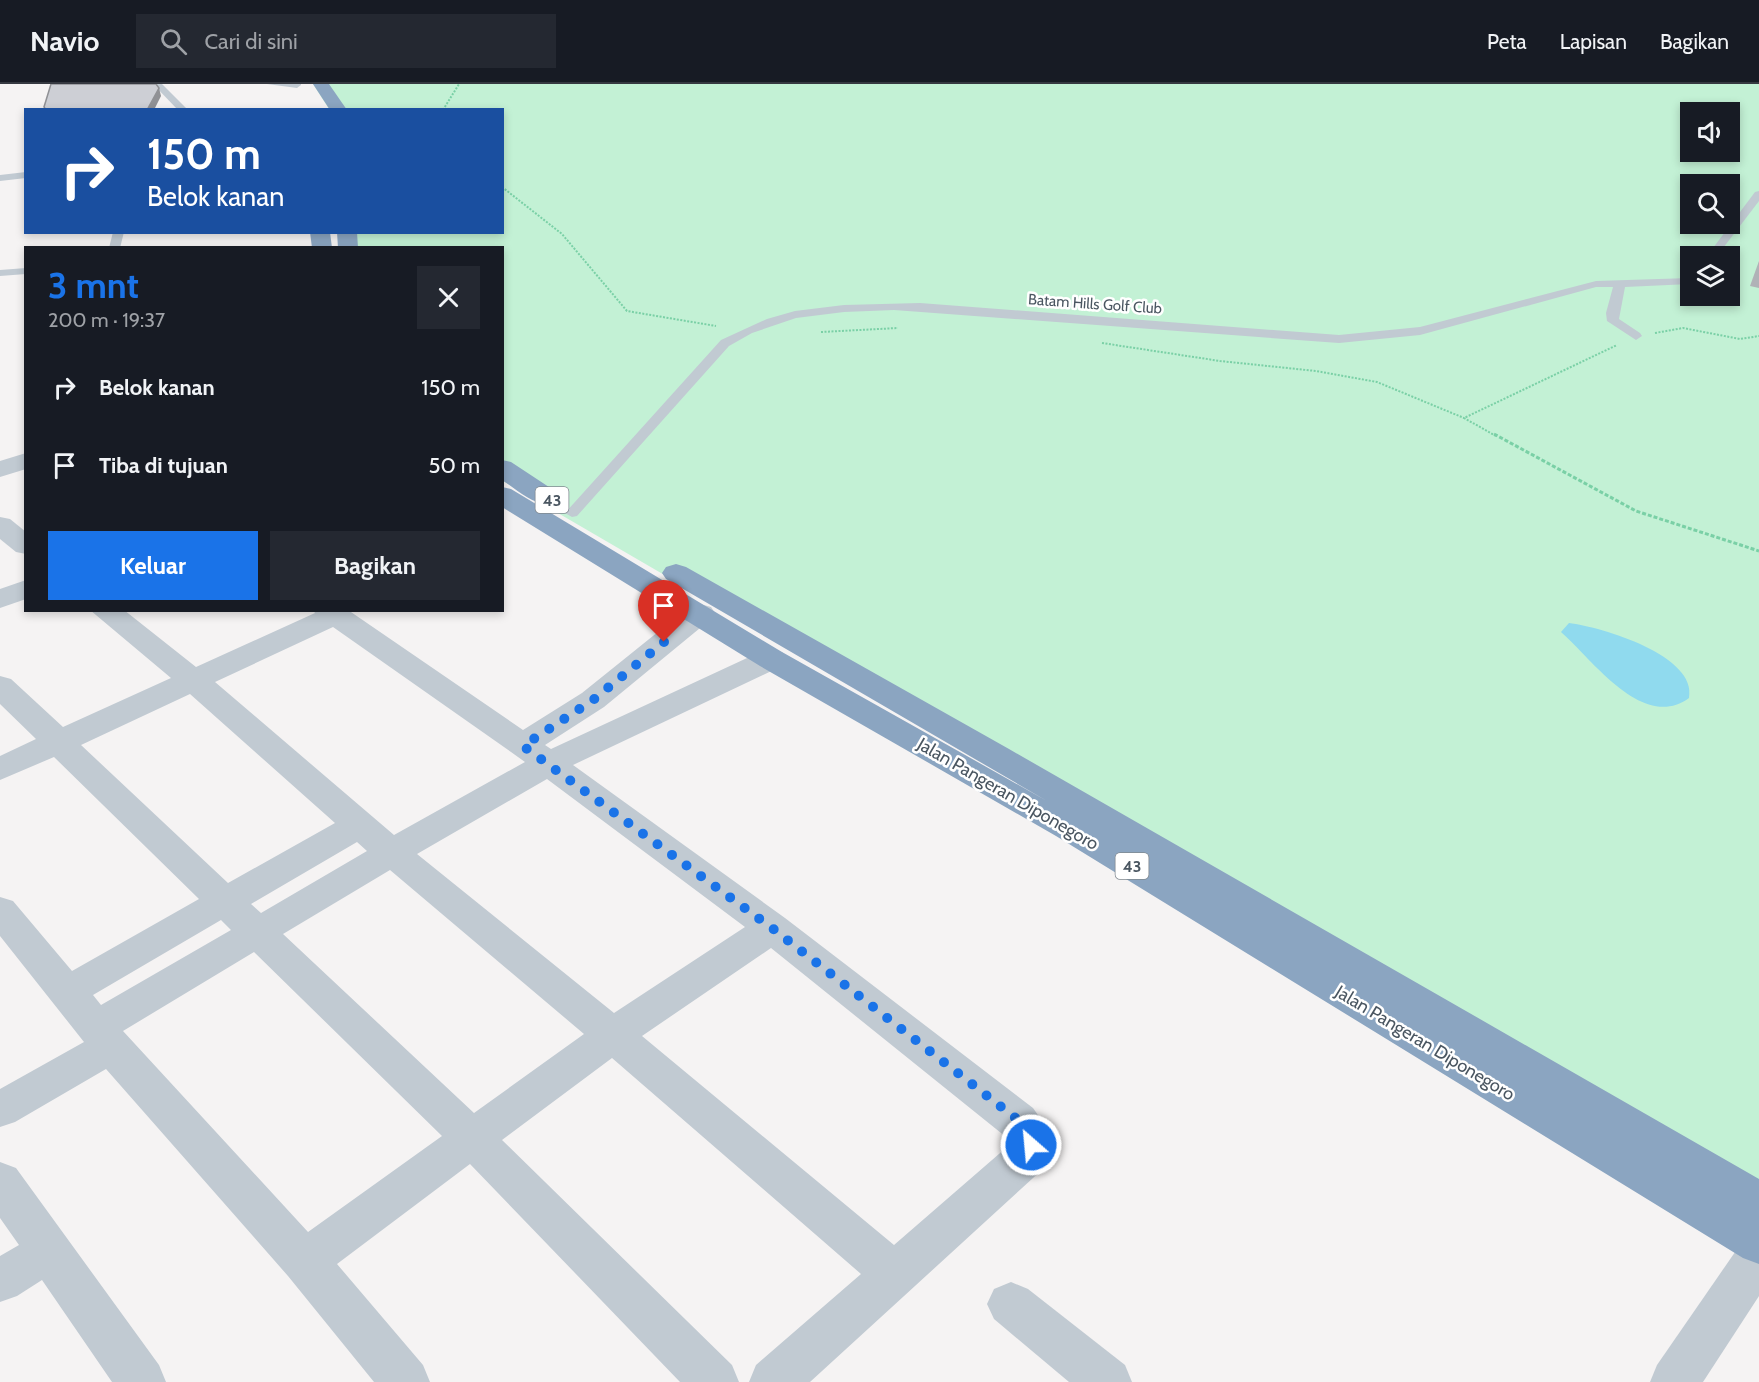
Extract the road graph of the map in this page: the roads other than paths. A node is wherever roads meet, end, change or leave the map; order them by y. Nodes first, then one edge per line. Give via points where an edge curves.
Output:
1 (158, 84) edge
2 (271, 84) edge
3 (321, 84) edge
4 (297, 85) edge
5 (307, 100) dead end
6 (182, 108) edge
7 (338, 108) edge
8 (24, 175) edge
9 (0, 178) edge
10 (1759, 194) edge
11 (1720, 246) edge
12 (24, 271) edge
13 (0, 273) edge
14 (1620, 282) junction
15 (1680, 285) edge
16 (1636, 336) road end
17 (24, 462) edge
18 (0, 469) edge
19 (504, 469) edge
20 (504, 496) edge
21 (572, 513) junction
22 (0, 525) edge
23 (24, 544) edge
24 (24, 591) edge
25 (0, 599) edge
26 (108, 612) edge
27 (332, 613) edge
28 (700, 613) junction
29 (771, 658) junction
30 (193, 680) junction
31 (0, 686) edge
32 (59, 744) junction
33 (535, 755) junction
34 (0, 769) edge
35 (359, 825) junction
36 (393, 851) junction
37 (225, 902) junction
38 (0, 910) edge
39 (772, 928) junction
40 (258, 934) junction
41 (68, 991) junction
42 (613, 1035) junction
43 (103, 1037) junction
44 (0, 1110) edge
45 (473, 1139) junction
46 (0, 1181) edge
47 (1759, 1203) edge
48 (1759, 1244) edge
49 (49, 1251) junction
50 (1759, 1256) edge
51 (305, 1261) junction
52 (895, 1275) junction
53 (0, 1281) edge
54 (1011, 1304) dead end
55 (141, 1382) edge
56 (405, 1382) edge
57 (714, 1382) edge
58 (774, 1382) edge
59 (1107, 1382) edge
60 (1675, 1382) edge

1 - 6 lane
2 - 4 lane
3 - 7 highway
4 - 5 highway
8 - 9 lane
10 - 11 lane
12 - 13 lane
14 - 15 lane, Batam Hills Golf Club
14 - 16 lane via 1613,321
14 - 21 lane, Batam Hills Golf Club via 1596,284 1420,331 1339,339 920,307 866,306 782,316 725,343
17 - 18 street
19 - 21 highway, Jalan Pangeran Diponegoro / 43
20 - 28 highway, Jalan Pangeran Diponegoro / 43
21 - 47 highway, Jalan Pangeran Diponegoro / 43 via 997,756
22 - 23 street
24 - 25 street
26 - 30 street
27 - 30 street
27 - 33 street
28 - 29 highway, Jalan Pangeran Diponegoro / 43
28 - 33 street via 593,700
29 - 33 street
29 - 48 highway, Jalan Pangeran Diponegoro / 43 via 1069,828
30 - 32 street
30 - 35 street
31 - 32 street
32 - 34 street
32 - 37 street
33 - 36 street
33 - 39 street
35 - 36 street
35 - 37 street
36 - 40 street
36 - 42 street
37 - 40 street
37 - 41 street
38 - 41 street
39 - 42 street
39 - 52 street via 1018,1120 1028,1135 1028,1155
40 - 43 street
40 - 45 street
41 - 43 street
42 - 45 street
42 - 52 street
43 - 44 street
43 - 51 street
45 - 51 street
45 - 57 street
46 - 49 street
49 - 53 street
49 - 55 street
50 - 60 street
51 - 56 street
52 - 58 street
54 - 59 street

